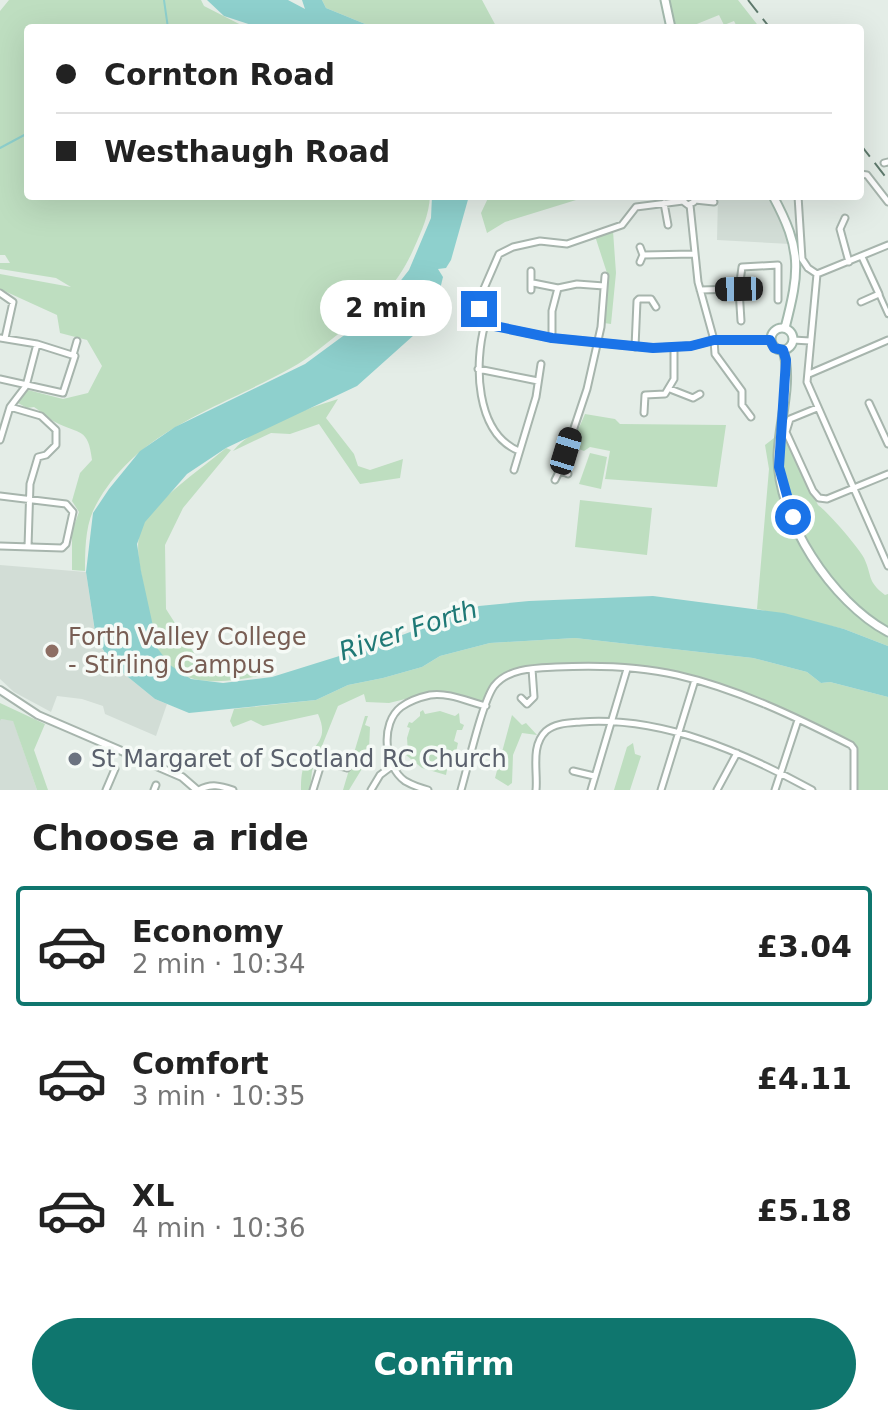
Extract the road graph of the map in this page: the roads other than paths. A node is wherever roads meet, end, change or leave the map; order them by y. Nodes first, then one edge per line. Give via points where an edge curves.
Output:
1 (665, 0) edge
2 (670, 24) edge
3 (864, 176) edge
4 (676, 200) edge
5 (693, 200) edge
6 (775, 200) edge
7 (798, 200) edge
8 (714, 202) dead end
9 (888, 202) edge
10 (664, 203) junction
11 (845, 218) dead end
12 (668, 225) dead end
13 (888, 245) edge
14 (640, 247) dead end
15 (694, 254) junction
16 (643, 255) junction
17 (862, 257) junction
18 (640, 262) dead end
19 (849, 262) junction
20 (531, 271) dead end
21 (817, 274) junction
22 (605, 276) dead end
23 (604, 286) junction
24 (558, 288) junction
25 (739, 289) junction
26 (700, 290) junction
27 (657, 291) dead end
28 (0, 293) edge
29 (879, 294) junction
30 (651, 299) junction
31 (778, 300) dead end
32 (861, 302) dead end
33 (656, 307) dead end
34 (888, 314) edge
35 (741, 321) dead end
36 (485, 324) junction
37 (785, 328) junction
38 (3, 338) edge
39 (552, 338) junction
40 (714, 340) junction
41 (770, 340) junction
42 (793, 340) junction
43 (888, 340) edge
44 (77, 341) dead end
45 (597, 341) junction
46 (810, 341) junction
47 (37, 344) junction
48 (635, 347) junction
49 (674, 347) junction
50 (783, 350) junction
51 (73, 356) junction
52 (541, 364) dead end
53 (478, 369) junction
54 (809, 374) junction
55 (0, 379) edge
56 (538, 381) junction
57 (26, 386) junction
58 (670, 389) junction
59 (637, 392) dead end
60 (700, 394) dead end
61 (645, 395) junction
62 (869, 403) dead end
63 (10, 407) junction
64 (817, 408) junction
65 (644, 413) dead end
66 (751, 417) dead end
67 (886, 437) edge
68 (0, 440) edge
69 (888, 444) edge
70 (519, 451) junction
71 (514, 470) dead end
72 (560, 470) junction
73 (568, 474) dead end
74 (888, 474) edge
75 (555, 480) dead end
76 (852, 488) junction
77 (0, 496) edge
78 (29, 499) junction
79 (0, 546) edge
80 (28, 547) junction
81 (888, 566) edge
82 (888, 632) edge
83 (532, 669) junction
84 (627, 669) junction
85 (695, 680) junction
86 (0, 690) edge
87 (521, 698) dead end
88 (486, 706) junction
89 (612, 720) junction
90 (798, 720) junction
91 (679, 734) junction
92 (737, 753) junction
93 (392, 766) junction
94 (347, 768) dead end
95 (115, 769) dead end
96 (573, 771) dead end
97 (781, 772) junction
98 (594, 776) junction
99 (106, 790) edge
100 (198, 790) edge
101 (233, 790) edge
102 (313, 790) edge
103 (371, 790) edge
104 (428, 790) edge
105 (461, 790) edge
106 (536, 790) edge
107 (591, 790) edge
108 (661, 790) edge
109 (717, 790) edge
110 (775, 790) edge
111 (812, 790) edge
112 (854, 790) edge

1 - 2 main road
3 - 9 street
4 - 10 street
5 - 8 street
5 - 15 street
6 - 37 main road via 795,249 795,289
7 - 21 street via 802,259
10 - 12 street
10 - 36 street via 636,207 622,225 567,244 540,241 499,254 479,300
11 - 19 street via 840,229
13 - 17 street
14 - 16 street
15 - 16 street
15 - 26 street
16 - 18 street
17 - 19 street
17 - 29 street
19 - 21 street
20 - 24 street via 532,286
21 - 46 street
22 - 23 street
23 - 24 street
23 - 45 street
24 - 39 street
25 - 26 street
25 - 31 street via 742,267 778,265
25 - 35 street
26 - 40 street
27 - 30 street
28 - 38 street via 13,302
29 - 32 street
29 - 34 street
30 - 33 street
30 - 48 street via 637,301
36 - 39 street
36 - 53 street
37 - 41 main road via 775,330
37 - 42 main road
38 - 47 street
39 - 45 street
40 - 41 street
40 - 49 street
40 - 66 street via 715,354 742,391 742,405
41 - 50 main road
42 - 46 street
42 - 50 main road
43 - 54 street
44 - 51 street
45 - 48 street
45 - 72 street
46 - 54 street
47 - 51 street
47 - 57 street
48 - 49 street
49 - 58 street
50 - 82 main road via 787,369 779,467 789,508 823,574 848,602
51 - 57 street via 63,393
52 - 56 street
53 - 56 street
53 - 70 street via 488,418 502,440
54 - 64 street
55 - 57 street
56 - 70 street
57 - 63 street
58 - 60 street via 693,398
58 - 61 street
59 - 61 street
61 - 65 street
62 - 67 street
63 - 68 street
63 - 78 street via 41,416 56,430 56,445 38,457
64 - 76 street
64 - 76 street via 790,419 786,432 819,498
67 - 69 street
70 - 71 street
72 - 73 street
72 - 75 street
74 - 76 street
76 - 81 street
77 - 78 street
78 - 80 street
78 - 80 street via 66,504 73,512 62,548
79 - 80 street
83 - 84 street
83 - 87 street via 534,697 527,704
83 - 88 street via 510,673 495,684
84 - 85 street
84 - 89 street
85 - 90 street
85 - 91 street
86 - 100 street via 38,715 182,777
88 - 93 street via 441,694 402,707 389,726
88 - 105 street
89 - 91 street
89 - 98 street
89 - 106 street via 564,723 545,732 537,747
90 - 97 street
90 - 112 street via 851,745
91 - 92 street
91 - 108 street
92 - 97 street
92 - 109 street
93 - 103 street
93 - 104 street via 404,780
94 - 102 street via 322,761
95 - 99 street
96 - 98 street
97 - 110 street
97 - 111 street
98 - 107 street
100 - 101 street

